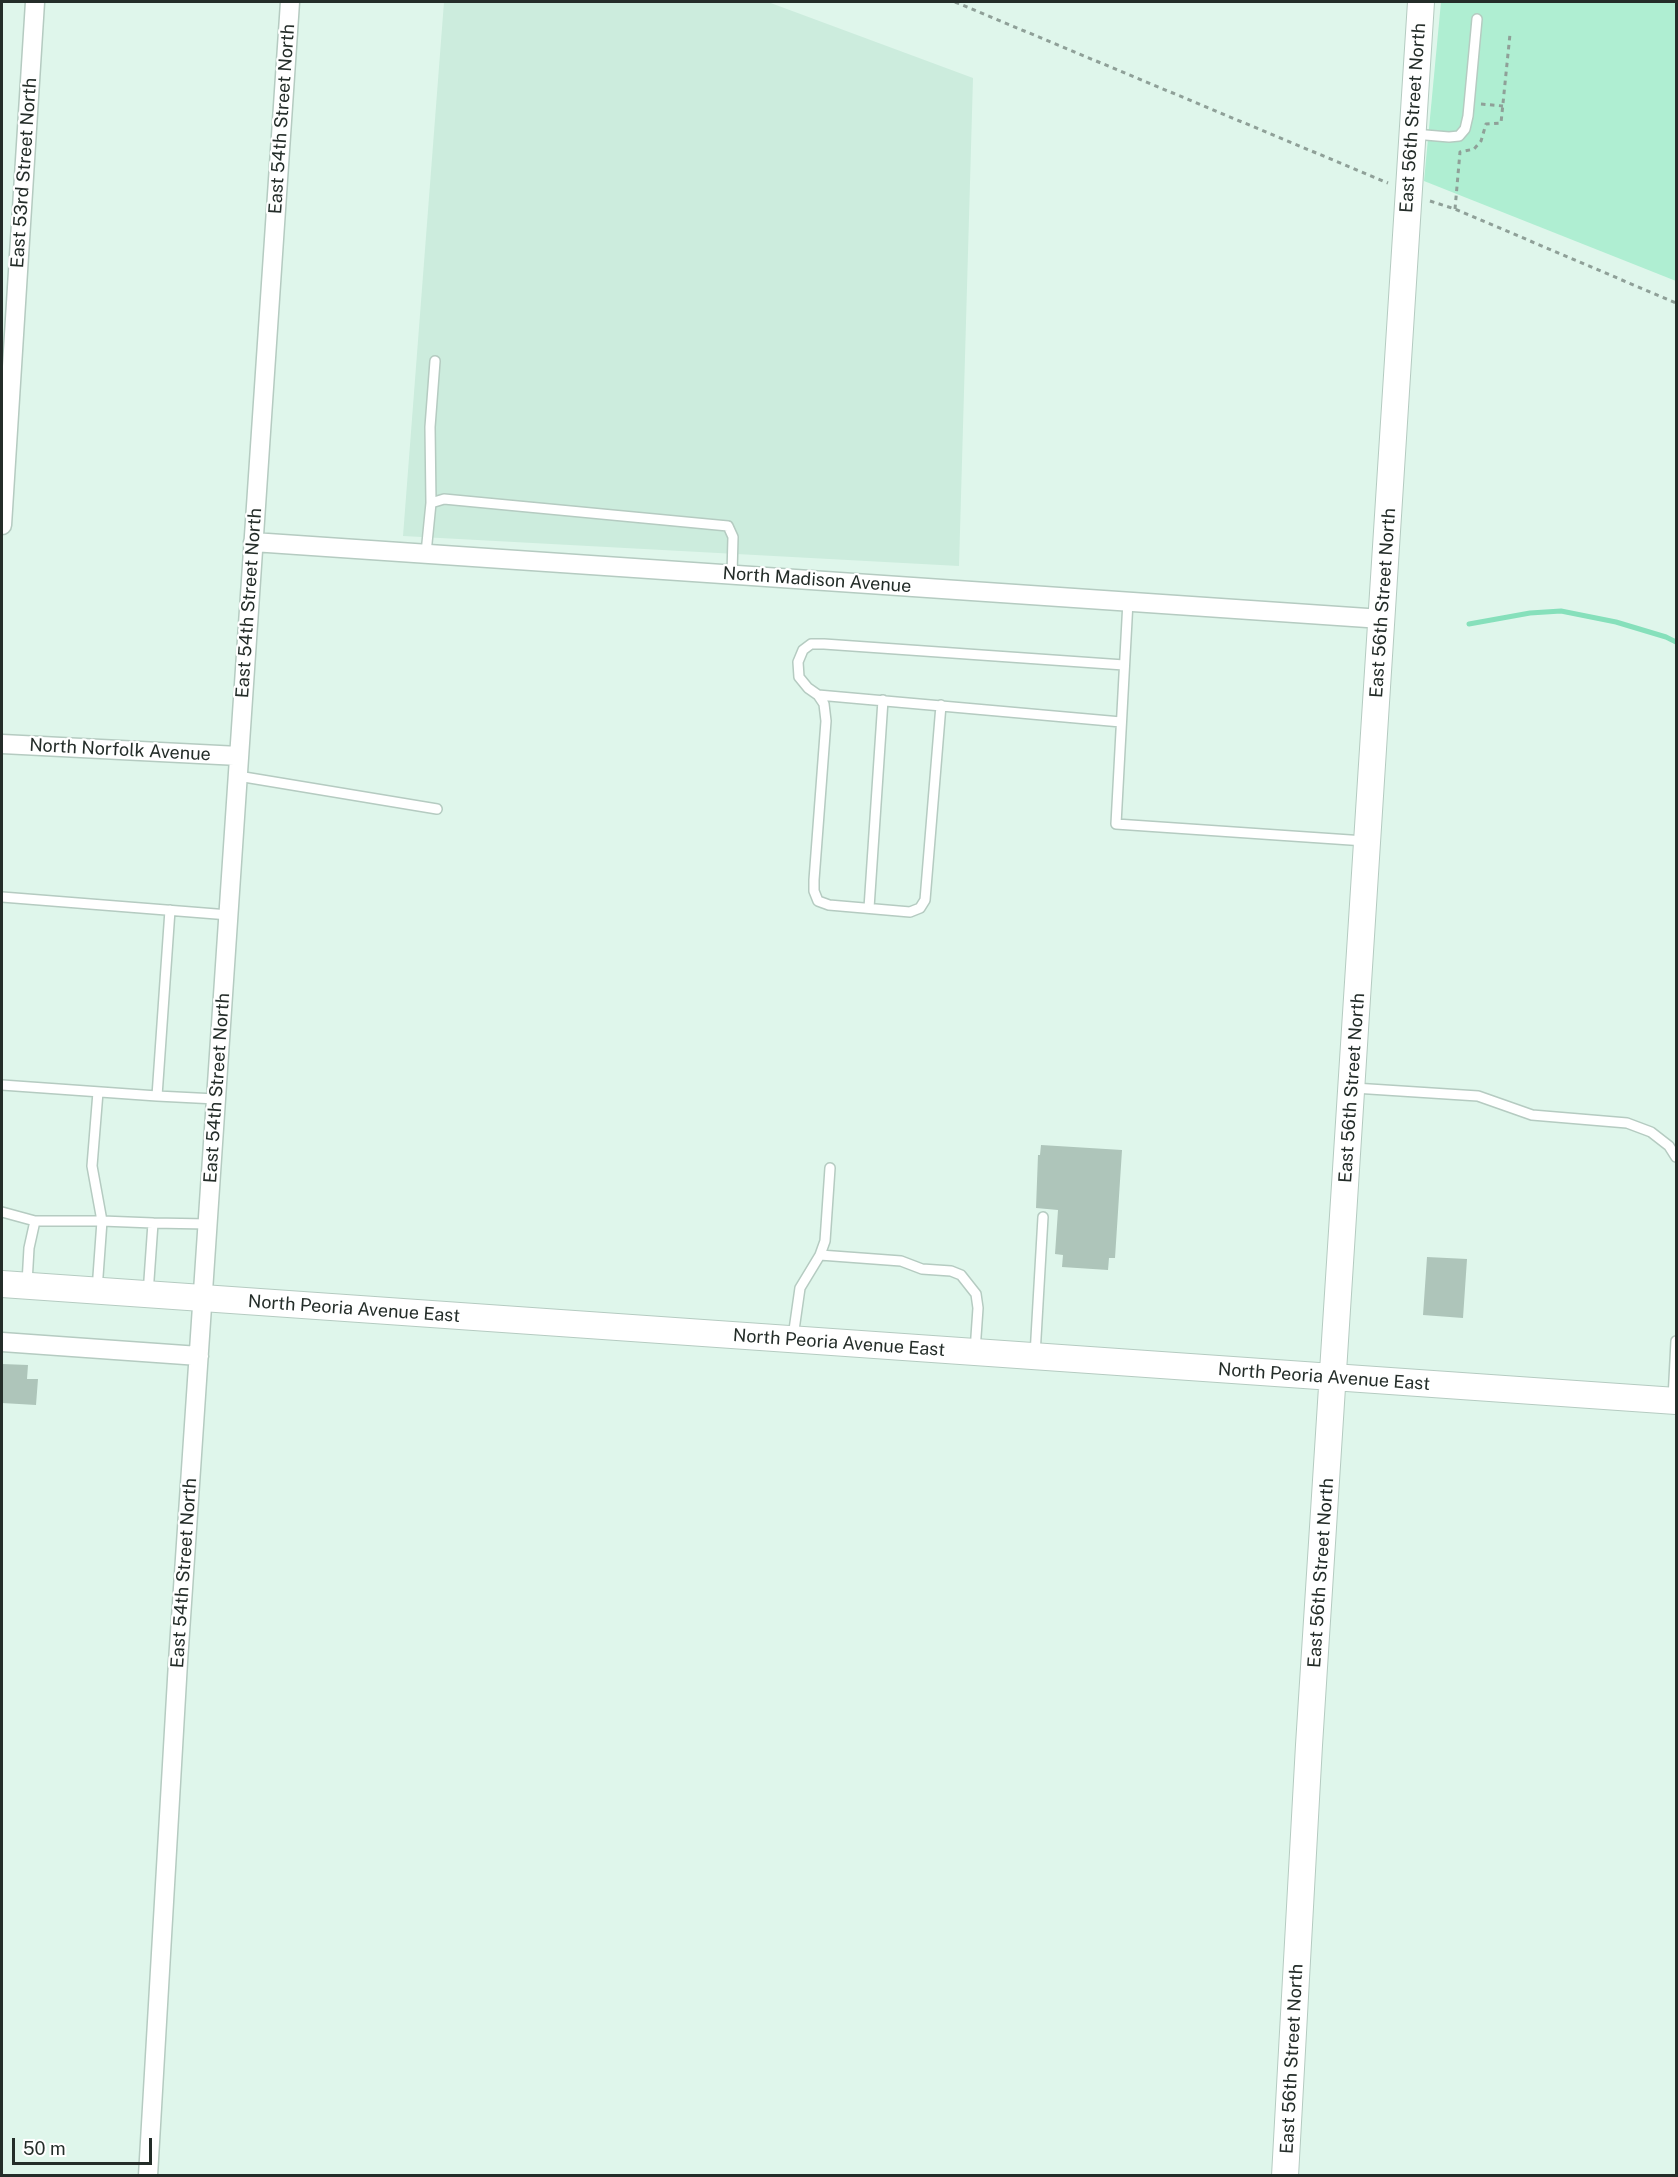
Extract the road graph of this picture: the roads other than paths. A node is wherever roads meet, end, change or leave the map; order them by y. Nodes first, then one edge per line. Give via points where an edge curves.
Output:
1 (35, 2) edge
2 (290, 2) edge
3 (1421, 2) edge
4 (1477, 19) dead end
5 (1412, 134) junction
6 (435, 361) dead end
7 (431, 503) junction
8 (2, 525) edge
9 (253, 542) junction
10 (426, 553) junction
11 (732, 574) junction
12 (1128, 601) junction
13 (1382, 618) junction
14 (1124, 665) junction
15 (818, 695) junction
16 (883, 700) junction
17 (941, 705) junction
18 (1121, 722) junction
19 (2, 744) edge
20 (239, 756) junction
21 (238, 776) junction
22 (437, 809) dead end
23 (1367, 842) junction
24 (2, 897) edge
25 (869, 908) junction
26 (170, 910) junction
27 (229, 915) junction
28 (2, 1085) edge
29 (1352, 1088) junction
30 (98, 1092) junction
31 (157, 1096) junction
32 (216, 1099) junction
33 (1677, 1157) edge
34 (830, 1168) dead end
35 (2, 1212) edge
36 (1043, 1217) dead end
37 (35, 1221) junction
38 (102, 1221) junction
39 (153, 1223) junction
40 (208, 1224) junction
41 (820, 1255) junction
42 (2, 1284) edge
43 (27, 1286) junction
44 (97, 1290) junction
45 (148, 1294) junction
46 (203, 1298) junction
47 (793, 1340) junction
48 (1677, 1341) edge
49 (2, 1342) edge
50 (975, 1353) junction
51 (199, 1356) junction
52 (1035, 1357) junction
53 (1333, 1378) junction
54 (1675, 1401) edge
55 (148, 2175) edge
56 (1285, 2175) edge

1 - 8 street, East 53rd Street North
2 - 9 street, East 54th Street North
3 - 5 street, East 56th Street North
4 - 5 lane via 1465,129 1459,136 1449,137
5 - 13 street, East 56th Street North
6 - 7 lane via 430,427
7 - 10 lane
7 - 11 lane via 444,499 728,526 733,537
9 - 10 street, North Madison Avenue
9 - 20 street, East 54th Street North
10 - 11 street, North Madison Avenue
11 - 12 street, North Madison Avenue
12 - 13 street, North Madison Avenue
12 - 14 lane
13 - 23 street, East 56th Street North
14 - 15 lane via 811,644 802,650 799,677
14 - 18 lane
15 - 16 lane
15 - 25 lane via 824,704 826,722 814,891 818,901 829,905
16 - 17 lane
16 - 25 lane
17 - 18 lane
17 - 25 lane via 925,900 920,908 910,912
18 - 23 lane via 1116,824
19 - 20 street, North Norfolk Avenue
20 - 21 street, East 54th Street North
21 - 22 lane
21 - 27 street, East 54th Street North
23 - 29 street, East 56th Street North
24 - 26 lane
26 - 27 lane
26 - 31 lane
27 - 32 street, East 54th Street North
28 - 30 lane
29 - 33 lane via 1478,1096 1532,1115 1627,1123 1652,1131
29 - 53 street, East 56th Street North
30 - 31 lane
30 - 38 lane via 92,1166
31 - 32 lane
32 - 40 street, East 54th Street North
34 - 41 lane
35 - 37 lane
36 - 52 lane
37 - 38 lane
37 - 43 lane
38 - 39 lane
38 - 44 lane
39 - 40 lane
39 - 45 lane
40 - 46 street, East 54th Street North
41 - 47 lane via 800,1288
41 - 50 lane via 901,1261 922,1269 961,1275 976,1294
42 - 43 street, North Peoria Avenue East
43 - 44 street, North Peoria Avenue East
44 - 45 street, North Peoria Avenue East
45 - 46 street, North Peoria Avenue East
46 - 47 street, North Peoria Avenue East
46 - 51 street, East 54th Street North
47 - 50 street, North Peoria Avenue East
48 - 54 lane
49 - 51 street
50 - 52 street, North Peoria Avenue East
51 - 55 street, East 54th Street North
52 - 53 street, North Peoria Avenue East
53 - 54 street, North Peoria Avenue East
53 - 56 street, East 56th Street North

